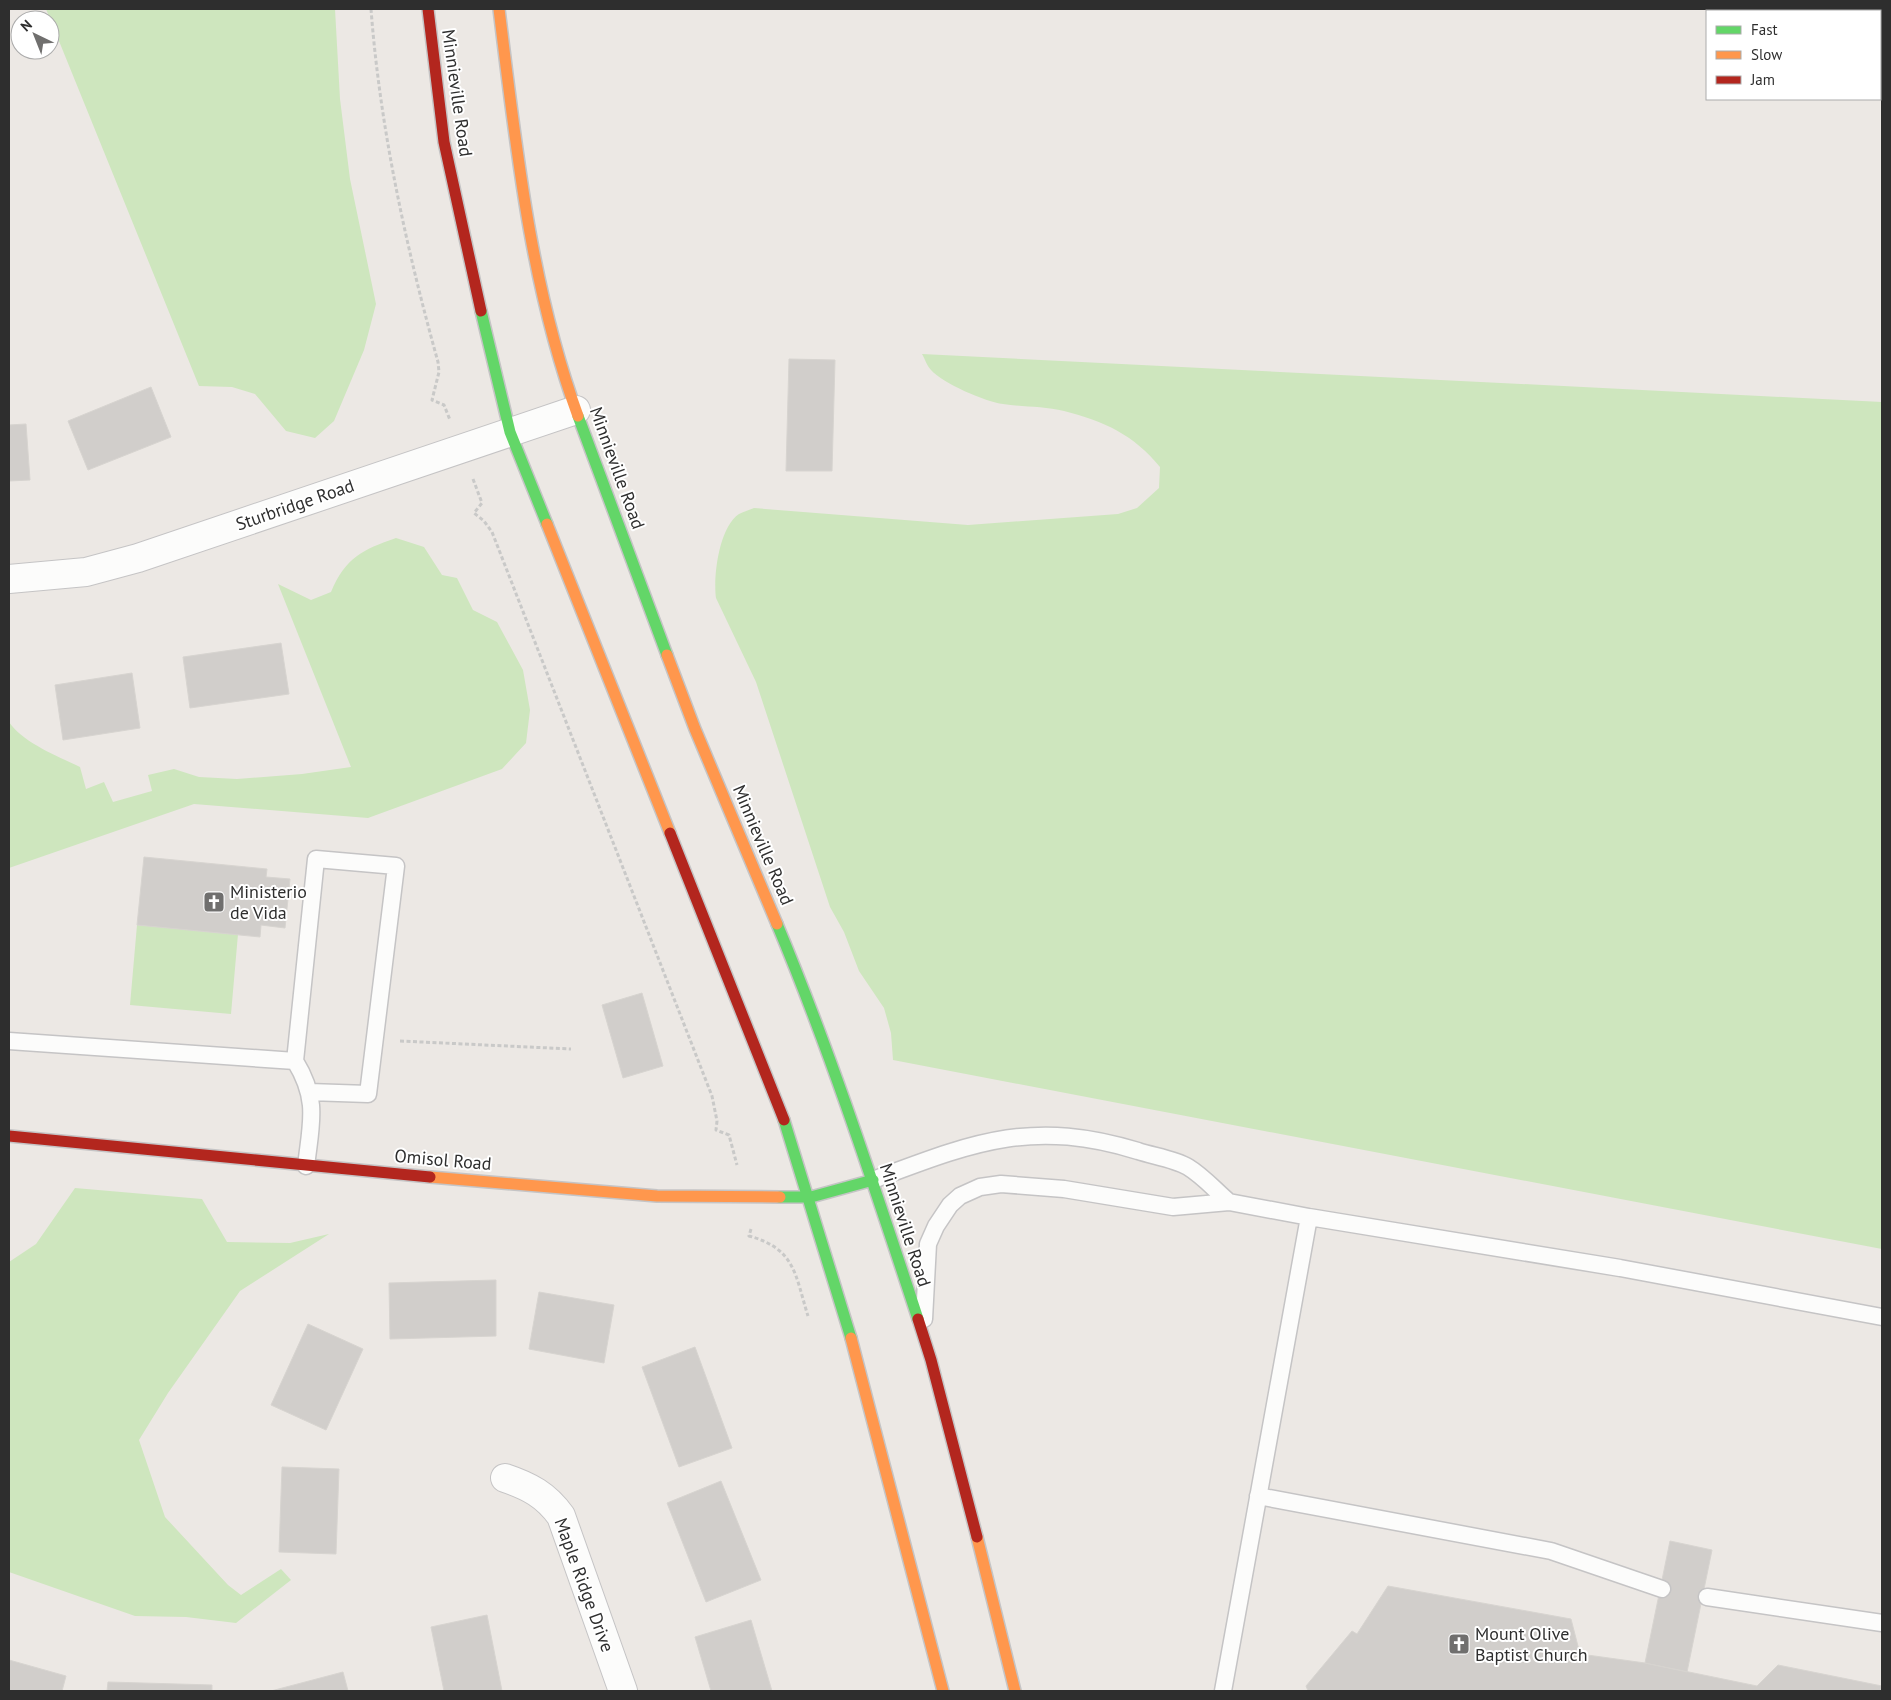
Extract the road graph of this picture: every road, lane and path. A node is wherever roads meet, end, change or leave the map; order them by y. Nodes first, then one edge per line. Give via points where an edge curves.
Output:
1 (371, 9) edge
2 (428, 9) edge
3 (499, 9) edge
4 (444, 404) dead end
5 (576, 410) junction
6 (510, 432) junction
7 (482, 503) dead end
8 (9, 579) edge
9 (374, 1040) junction
10 (9, 1041) edge
11 (571, 1049) dead end
12 (295, 1061) junction
13 (309, 1092) junction
14 (729, 1135) dead end
15 (9, 1136) edge
16 (306, 1166) junction
17 (872, 1180) junction
18 (811, 1197) junction
19 (1229, 1202) junction
20 (1309, 1217) junction
21 (752, 1222) dead end
22 (1882, 1317) edge
23 (811, 1324) dead end
24 (923, 1338) junction
25 (505, 1478) dead end
26 (1258, 1496) junction
27 (1662, 1589) dead end
28 (1707, 1597) dead end
29 (1882, 1622) edge
30 (623, 1691) edge
31 (943, 1691) edge
32 (1015, 1691) edge
33 (1222, 1691) edge

1 - 4 path via 394,176 418,290 438,362 439,372 432,400
2 - 6 main road, Minnieville Road via 444,142
3 - 5 main road, Minnieville Road via 531,241 552,335
5 - 6 street, Sturbridge Road
5 - 17 main road, Minnieville Road via 695,729 807,996
6 - 8 street, Sturbridge Road via 138,558 86,572
6 - 18 main road, Minnieville Road via 774,1091
7 - 14 path via 474,513 492,532 712,1096 716,1130
9 - 11 path
9 - 12 lane via 396,866 316,859
9 - 13 lane via 368,1094
10 - 12 lane
12 - 13 lane via 306,1079
13 - 16 lane via 313,1107
15 - 16 main road, Omisol Road
16 - 18 main road, Omisol Road via 657,1196
17 - 18 main road, Omisol Road
17 - 19 lane via 968,1146 1025,1135 1045,1135 1098,1141 1188,1167
17 - 24 main road, Minnieville Road
18 - 31 main road, Minnieville Road via 897,1503
19 - 20 lane
19 - 24 lane via 1173,1207 1096,1193 1020,1185 1001,1184 970,1190 950,1205 931,1234
20 - 22 lane via 1620,1268
20 - 26 lane
21 - 23 path via 750,1236 770,1242 790,1262
24 - 32 main road, Minnieville Road
25 - 30 street, Maple Ridge Drive via 528,1486 550,1501 561,1516
26 - 27 lane via 1551,1551
26 - 33 lane
28 - 29 lane

